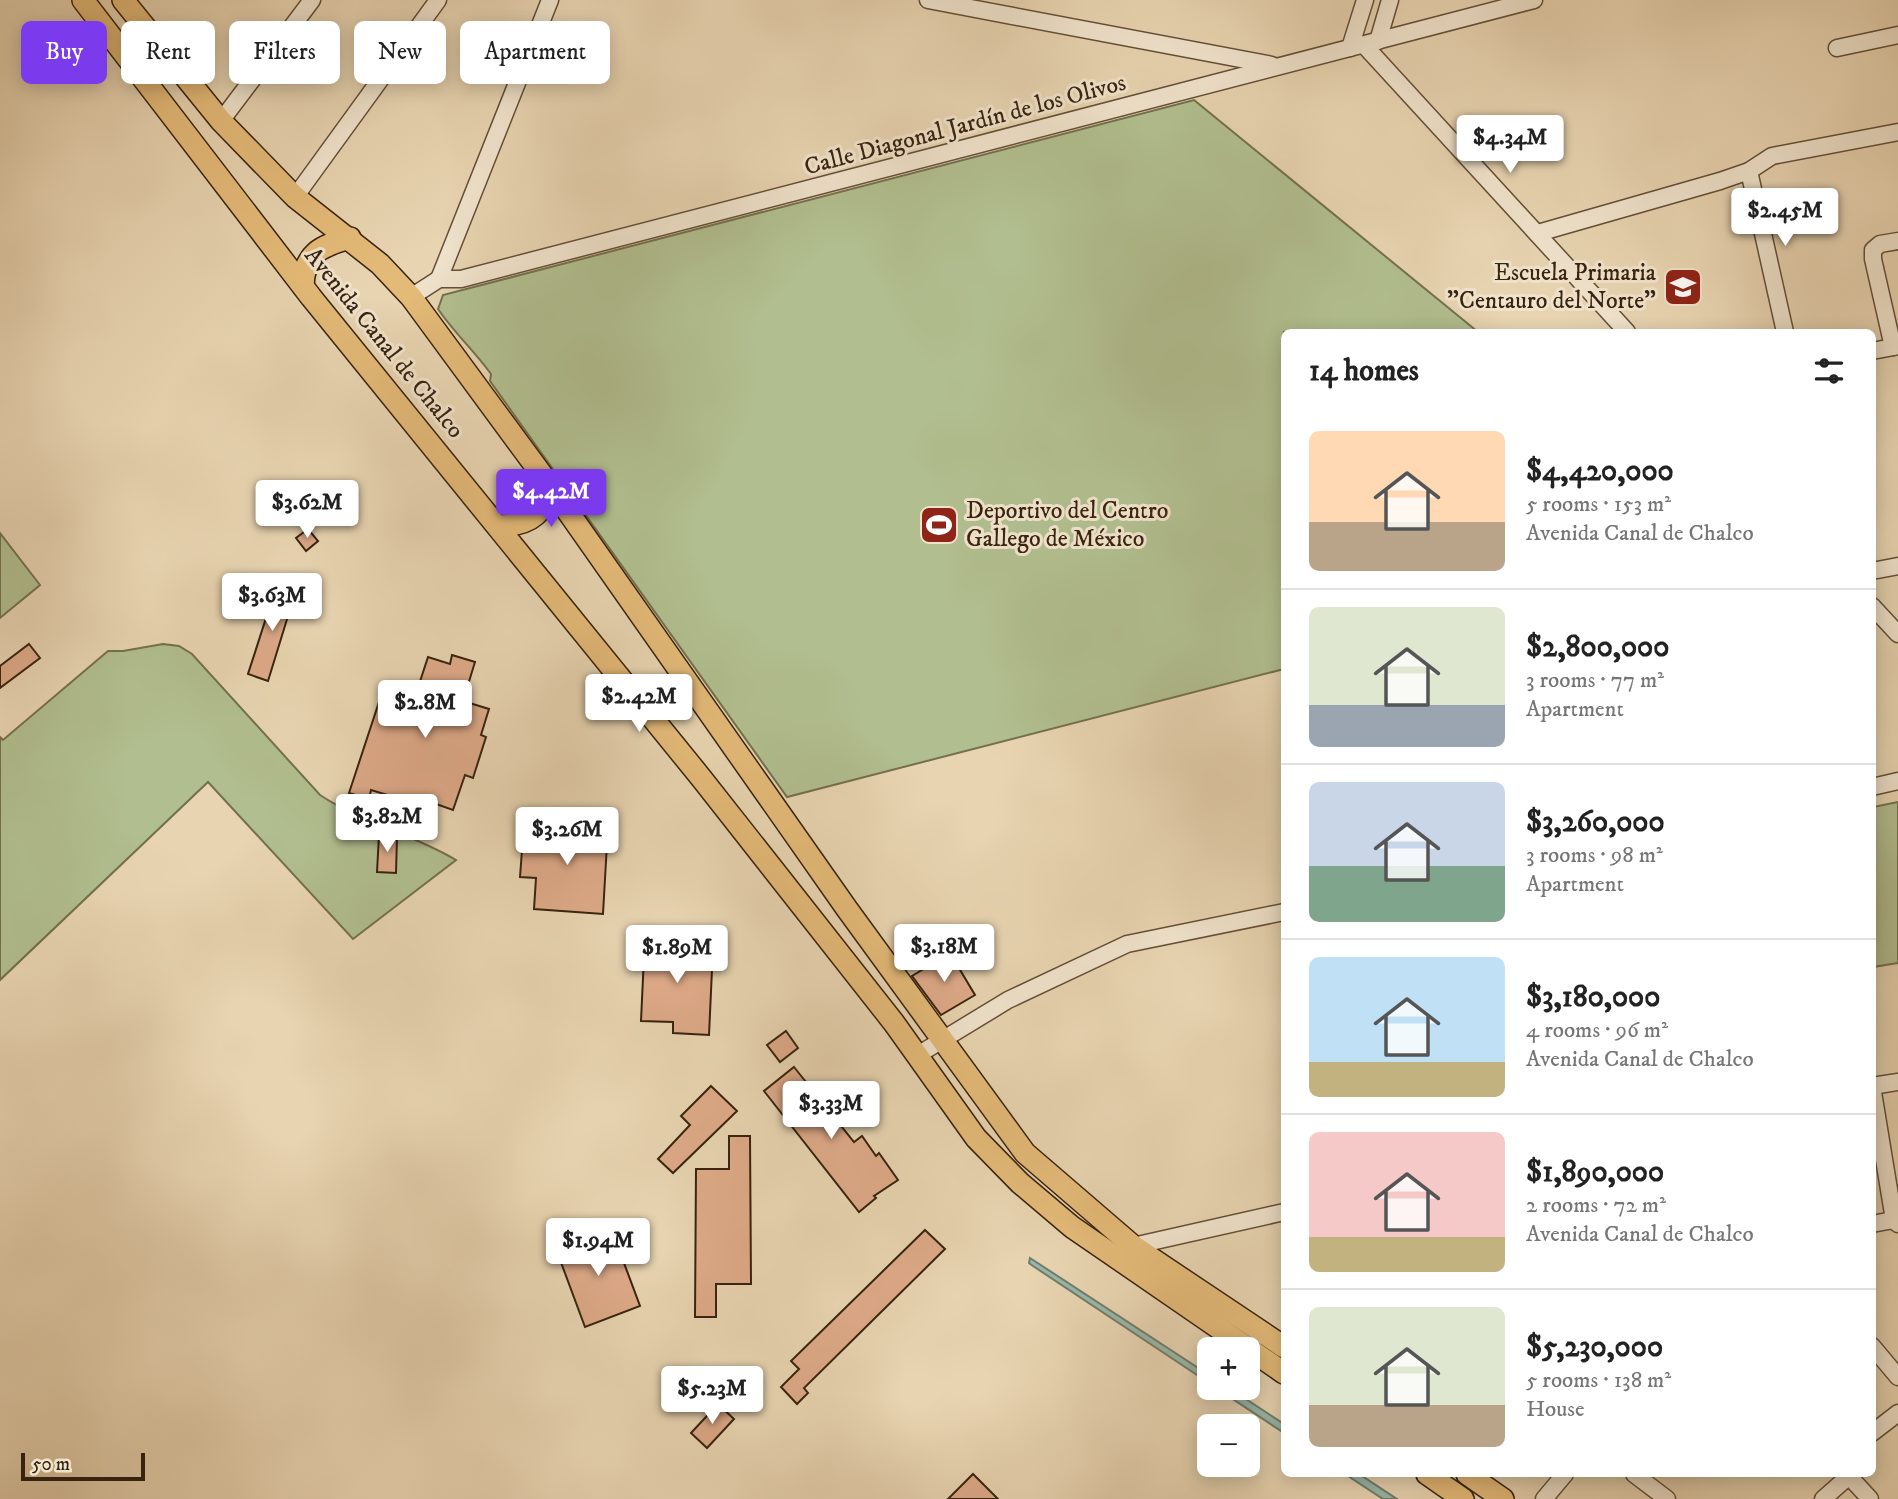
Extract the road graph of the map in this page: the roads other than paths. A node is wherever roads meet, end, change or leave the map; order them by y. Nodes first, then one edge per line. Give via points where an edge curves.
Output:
1 (83, 0) edge
2 (122, 0) edge
3 (312, 0) edge
4 (438, 0) edge
5 (550, 0) edge
6 (928, 0) edge
7 (1365, 0) edge
8 (1390, 0) edge
9 (1534, 0) edge
10 (1898, 36) edge
11 (1364, 44) junction
12 (1837, 48) dead end
13 (1279, 66) junction
14 (220, 121) junction
15 (1898, 132) edge
16 (1749, 171) junction
17 (295, 197) junction
18 (1538, 233) junction
19 (350, 238) junction
20 (1898, 241) edge
21 (439, 279) junction
22 (303, 286) junction
23 (411, 297) junction
24 (1625, 329) edge
25 (1783, 329) edge
26 (1895, 347) edge
27 (1876, 350) edge
28 (545, 479) junction
29 (498, 526) junction
30 (1898, 566) edge
31 (1876, 570) edge
32 (1876, 610) edge
33 (1898, 634) edge
34 (1898, 781) edge
35 (1876, 786) edge
36 (1281, 913) edge
37 (942, 1041) junction
38 (916, 1056) junction
39 (1898, 1082) edge
40 (1876, 1085) edge
41 (1876, 1108) edge
42 (1281, 1217) edge
43 (1897, 1221) edge
44 (1876, 1224) edge
45 (1126, 1254) junction
46 (1281, 1345) edge
47 (1876, 1351) edge
48 (1281, 1371) edge
49 (1898, 1377) edge
50 (1898, 1413) edge
51 (1876, 1430) edge
52 (1431, 1477) edge
53 (1471, 1477) edge
54 (1562, 1477) edge
55 (1638, 1477) edge
56 (1846, 1477) edge
57 (1850, 1477) edge
58 (1463, 1499) edge
59 (1503, 1499) edge
60 (1544, 1499) edge
61 (1667, 1499) edge
62 (1823, 1499) edge
63 (1870, 1499) edge

1 - 22 main road, Avenida Canal de Chalco
2 - 14 main road, Avenida Canal de Chalco
3 - 14 street
4 - 17 street
5 - 21 street
6 - 13 street
7 - 11 street
8 - 11 street
9 - 11 street, Calle Diagonal Jardín de los Olivos
10 - 12 street
11 - 13 street, Calle Diagonal Jardín de los Olivos
11 - 18 street
13 - 21 street, Calle Diagonal Jardín de los Olivos via 461,279
14 - 17 main road, Avenida Canal de Chalco
15 - 16 street via 1772,156
16 - 18 street
16 - 25 street
17 - 19 main road, Avenida Canal de Chalco
18 - 24 street
19 - 22 main road via 320,246 308,258
19 - 23 main road, Avenida Canal de Chalco
20 - 26 street via 1873,250
21 - 23 street, Calle Diagonal Jardín de los Olivos
22 - 29 main road, Avenida Canal de Chalco
23 - 28 main road, Avenida Canal de Chalco
26 - 27 street
28 - 29 main road via 547,498 536,515 521,526
28 - 37 main road, Avenida Canal de Chalco
29 - 38 main road, Avenida Canal de Chalco via 702,779
30 - 31 street
32 - 33 street
34 - 35 street
36 - 37 street via 1127,944 1008,1000
37 - 38 street
37 - 45 main road, Avenida Canal de Chalco via 1025,1153
38 - 45 main road, Avenida Canal de Chalco via 976,1138 1020,1183
39 - 40 street
41 - 43 street
42 - 45 street
43 - 44 street
45 - 46 main road, Avenida Canal de Chalco
45 - 48 main road, Avenida Canal de Chalco
47 - 49 street
50 - 51 street
52 - 58 main road
53 - 59 main road
54 - 60 street
55 - 61 street
56 - 62 street
57 - 63 street

